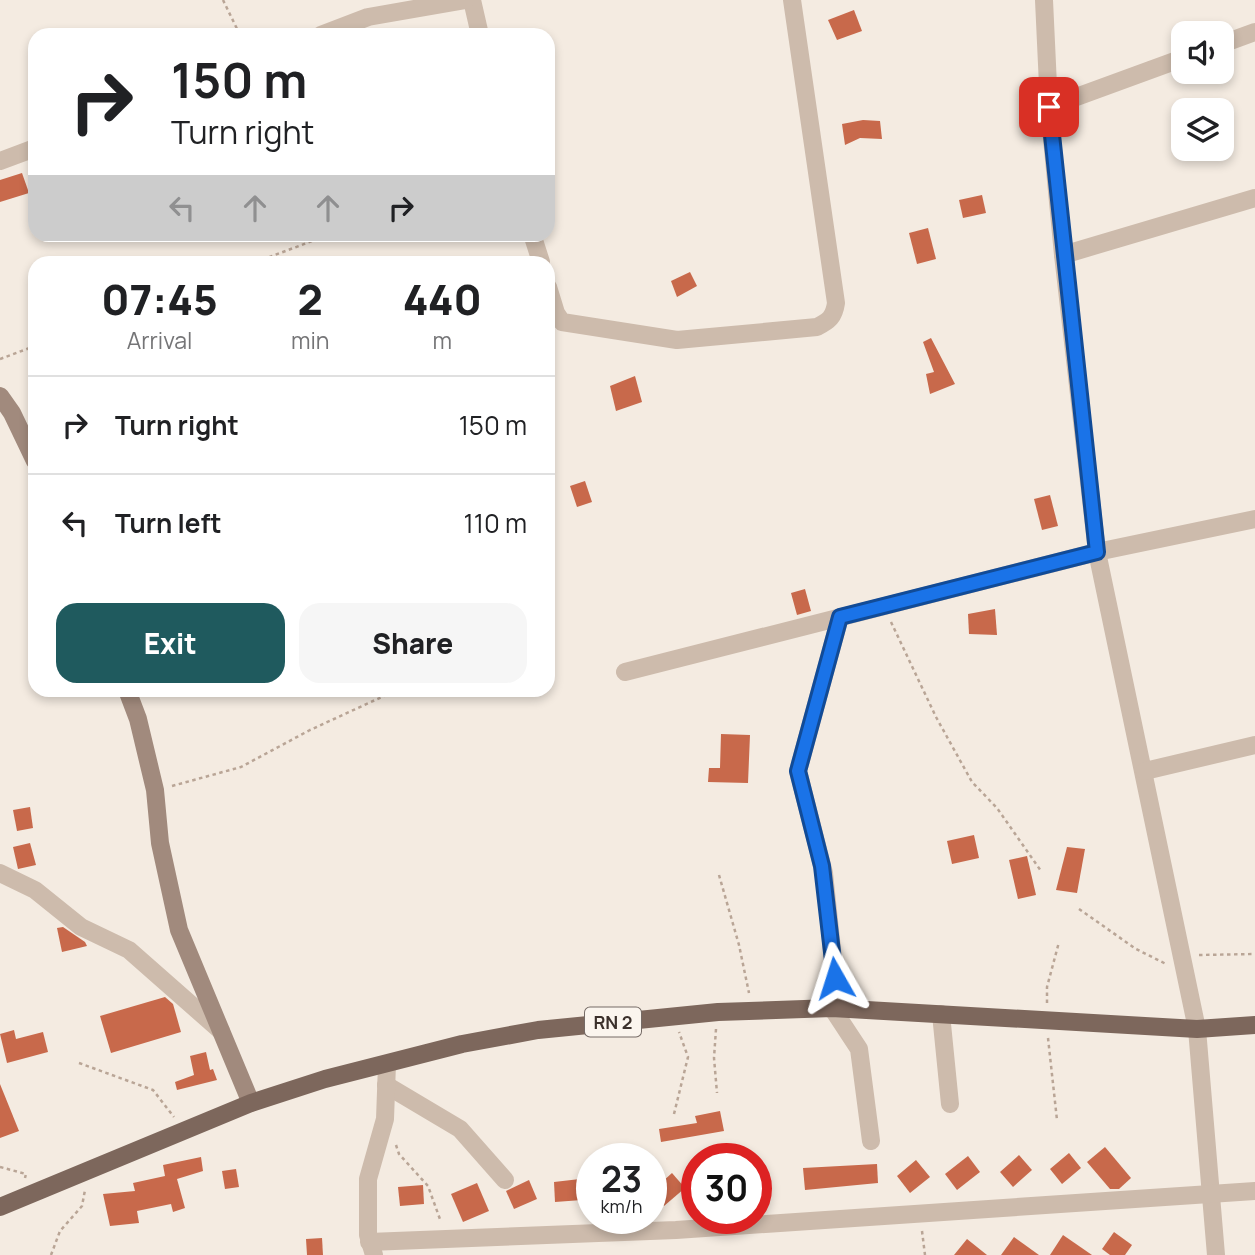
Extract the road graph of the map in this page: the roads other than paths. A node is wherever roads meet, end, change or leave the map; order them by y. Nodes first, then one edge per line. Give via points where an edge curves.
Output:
1 (467, 0) edge
2 (472, 0) edge
3 (792, 0) edge
4 (1044, 0) edge
5 (339, 28) edge
6 (478, 28) edge
7 (1255, 32) edge
8 (1234, 40) edge
9 (1171, 62) edge
10 (1049, 107) junction
11 (28, 151) edge
12 (0, 161) edge
13 (1255, 198) edge
14 (1063, 255) junction
15 (555, 313) edge
16 (0, 396) edge
17 (28, 446) edge
18 (1255, 519) edge
19 (1097, 552) junction
20 (840, 617) junction
21 (625, 672) dead end
22 (130, 697) edge
23 (1255, 745) edge
24 (1145, 771) junction
25 (0, 873) edge
26 (832, 1008) junction
27 (941, 1014) junction
28 (1255, 1025) edge
29 (1197, 1029) junction
30 (221, 1031) junction
31 (387, 1064) junction
32 (386, 1085) junction
33 (251, 1103) junction
34 (950, 1104) dead end
35 (871, 1141) dead end
36 (505, 1181) dead end
37 (1255, 1191) edge
38 (1210, 1193) junction
39 (0, 1207) edge
40 (372, 1249) edge
41 (1216, 1255) edge

1 - 5 street via 368,17
2 - 6 street
3 - 15 street via 836,303 829,321 792,330 662,339 562,322
4 - 10 street
7 - 8 street
9 - 10 street
10 - 14 street
11 - 12 street
13 - 14 street
14 - 19 street
16 - 17 street
18 - 19 street
19 - 20 street
19 - 24 street
20 - 21 street
20 - 26 street via 798,771 824,873 835,978
22 - 30 street via 155,790 160,844 177,925
23 - 24 street
24 - 29 street
25 - 30 street via 35,890 81,927 129,950
26 - 27 main road, RN 2
26 - 31 main road, RN 2 via 718,1012 538,1030
26 - 35 street via 859,1049
27 - 29 main road, RN 2
27 - 34 street
28 - 29 main road, RN 2
29 - 38 street
30 - 33 street
31 - 32 street
31 - 33 main road, RN 2
32 - 36 street via 460,1129
32 - 40 street via 385,1119 368,1172
33 - 39 main road, RN 2
37 - 38 street
38 - 40 street via 676,1230 447,1238
38 - 41 street

